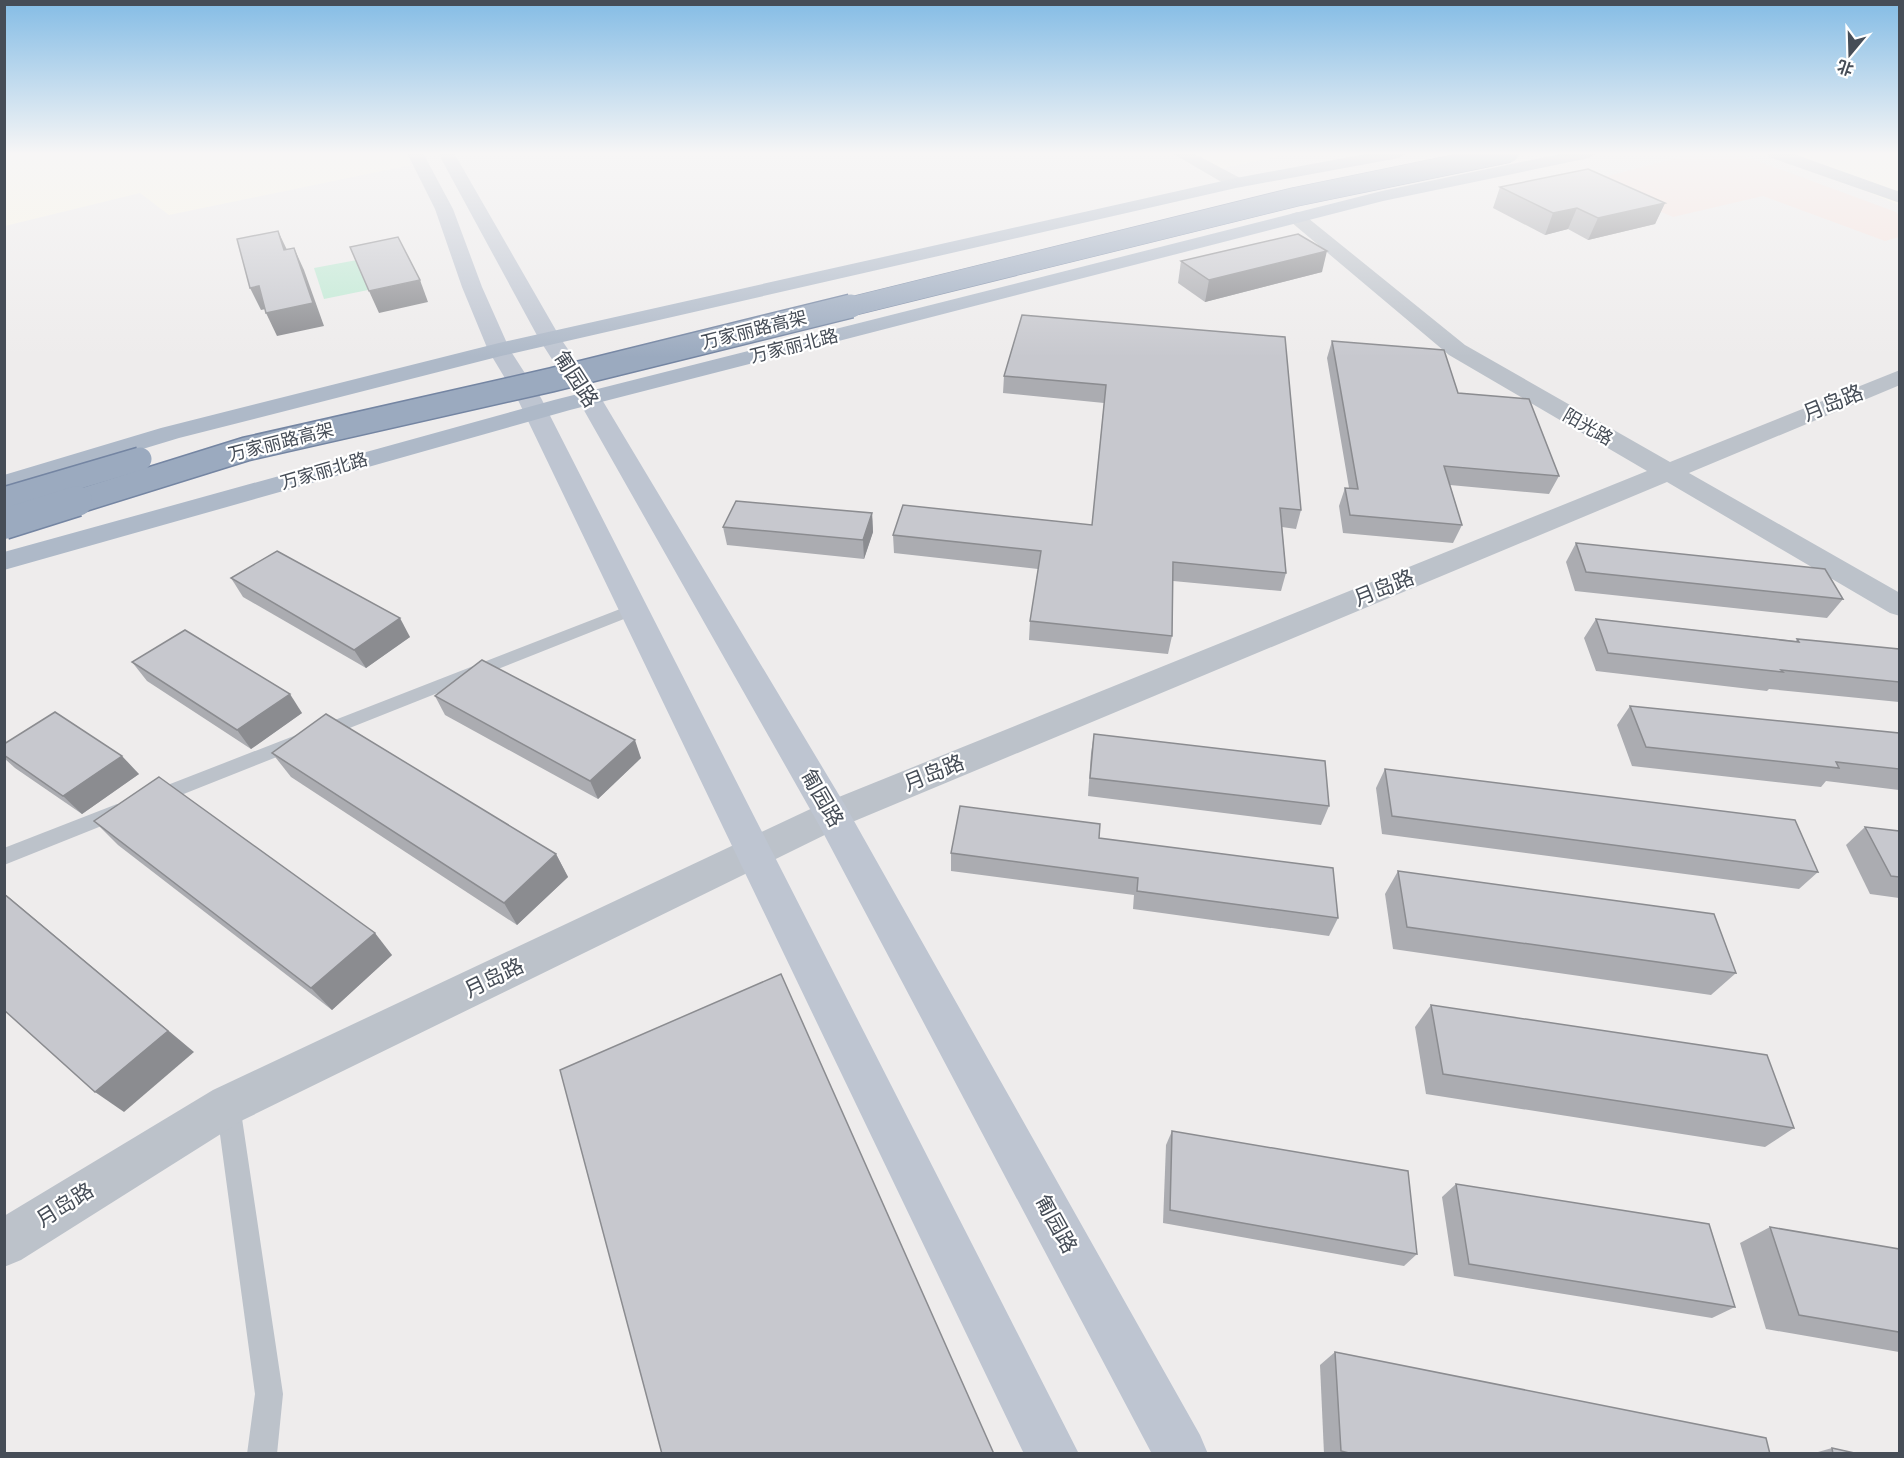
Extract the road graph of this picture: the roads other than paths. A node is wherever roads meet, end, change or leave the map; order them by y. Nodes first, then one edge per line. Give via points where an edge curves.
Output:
1 (448, 221) edge
2 (484, 221) edge
3 (1069, 221) edge
4 (1138, 221) edge
5 (1197, 221) edge
6 (1285, 221) edge
7 (1301, 221) edge
8 (550, 339) junction
9 (499, 350) junction
10 (1899, 377) edge
11 (589, 398) junction
12 (535, 412) junction
13 (1665, 472) junction
14 (4, 483) edge
15 (4, 499) edge
16 (4, 524) edge
17 (4, 561) edge
18 (1899, 606) edge
19 (633, 609) junction
20 (832, 815) junction
21 (756, 853) junction
22 (4, 857) edge
23 (228, 1105) junction
24 (4, 1242) edge
25 (262, 1454) edge
26 (1052, 1454) edge
27 (1181, 1454) edge

1 - 9 main road
2 - 8 main road, 匍园路
3 - 8 main road
4 - 15 highway, 万家丽路高架, bridge via 307,415
5 - 16 highway, 万家丽路高架, bridge via 551,380 246,449
6 - 11 main road, 万家丽北路
7 - 13 street, 阳光路 via 1457,350
8 - 9 main road
8 - 11 main road, 匍园路
9 - 12 main road
9 - 14 main road via 170,433
10 - 13 street, 月岛路
11 - 12 main road, 万家丽北路
11 - 20 main road, 匍园路
12 - 17 main road, 万家丽北路
12 - 19 main road
13 - 18 street, 阳光路
13 - 20 street, 月岛路
19 - 21 main road
19 - 22 lane
20 - 21 street, 月岛路
20 - 27 main road, 匍园路
21 - 23 street, 月岛路
21 - 26 main road
23 - 24 street, 月岛路
23 - 25 lane via 268,1394

